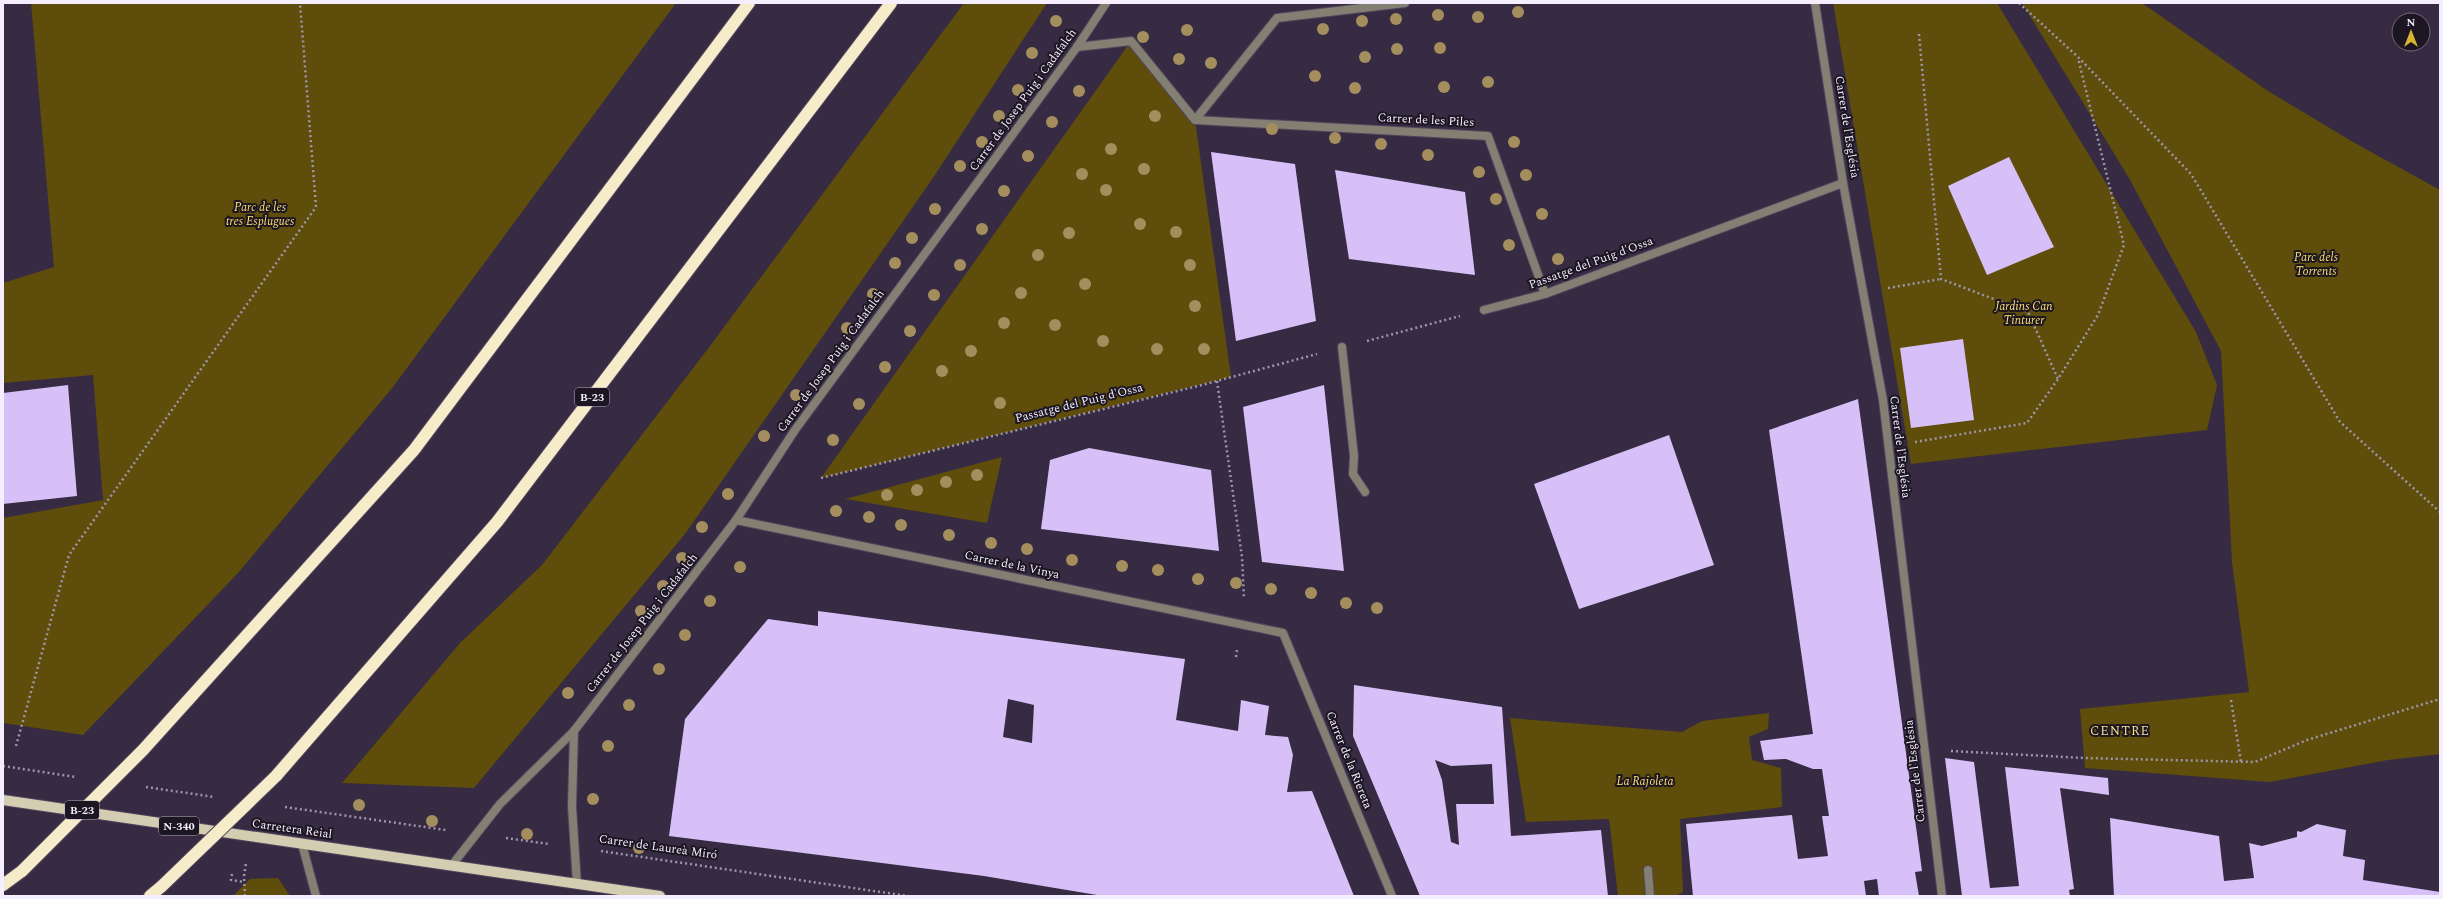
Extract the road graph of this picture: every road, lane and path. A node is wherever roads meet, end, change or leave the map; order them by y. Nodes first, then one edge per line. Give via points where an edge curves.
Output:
1 (300, 3) edge
2 (749, 3) edge
3 (891, 3) edge
4 (1106, 3) edge
5 (1405, 3) edge
6 (1815, 3) edge
7 (2019, 3) edge
8 (1919, 34) dead end
9 (1077, 48) junction
10 (2078, 58) junction
11 (1195, 120) junction
12 (1843, 183) junction
13 (1941, 279) junction
14 (1863, 290) junction
15 (1545, 294) junction
16 (1484, 310) joint
17 (1342, 347) junction
18 (2058, 379) junction
19 (1217, 381) junction
20 (1888, 444) junction
21 (821, 478) dead end
22 (1365, 492) dead end
23 (2440, 512) edge
24 (736, 520) junction
25 (1244, 590) dead end
26 (1284, 633) joint
27 (2440, 699) edge
28 (2231, 700) dead end
29 (574, 732) junction
30 (16, 746) dead end
31 (1925, 750) junction
32 (2241, 762) junction
33 (3, 766) edge
34 (81, 778) dead end
35 (143, 787) dead end
36 (221, 798) dead end
37 (3, 800) edge
38 (280, 806) dead end
39 (475, 834) junction
40 (302, 844) junction
41 (576, 848) junction
42 (452, 865) junction
43 (1648, 870) dead end
44 (232, 874) dead end
45 (244, 876) dead end
46 (244, 882) junction
47 (577, 884) junction
48 (3, 885) edge
49 (150, 896) edge
50 (245, 896) edge
51 (316, 896) edge
52 (660, 896) edge
53 (908, 896) edge
54 (1392, 896) edge
55 (1650, 896) edge
56 (1942, 896) edge

1 - 30 path via 316,207 69,555
2 - 48 highway, B-23, bridge via 414,450 143,750 22,871
3 - 49 highway, B-23, bridge via 497,522 276,776
4 - 9 street, Carrer de Josep Puig i Cadafalch
5 - 11 street via 1277,18
6 - 12 street, Carrer de l'Església
7 - 10 path
8 - 13 path
9 - 11 street via 1130,41
9 - 24 street, Carrer de Josep Puig i Cadafalch via 795,430
10 - 18 path via 2124,245 2098,315
10 - 23 path via 2191,174 2340,422
11 - 15 street, Carrer de les Piles via 1488,136
12 - 14 street, Carrer de l'Església
12 - 15 street, Passatge del Puig d'Ossa
13 - 14 path
13 - 18 path via 2028,312
14 - 20 street, Carrer de l'Església via 1883,400
15 - 16 street, Passatge del Puig d'Ossa
16 - 17 path, Passatge del Puig d'Ossa
17 - 19 path, Passatge del Puig d'Ossa
17 - 22 street via 1354,456 1353,474
18 - 20 path via 2027,423 1908,444
19 - 21 path, Passatge del Puig d'Ossa
19 - 25 path via 1242,557
20 - 31 street, Carrer de l'Església
24 - 26 street, Carrer de la Vinya
24 - 29 street, Carrer de Josep Puig i Cadafalch
26 - 54 street, Carrer de la Riereta
27 - 32 path via 2307,740 2254,762
28 - 32 path
29 - 39 street, Carrer de Josep Puig i Cadafalch via 500,804
29 - 41 street via 572,807
31 - 32 path
31 - 56 street, Carrer de l'Església
33 - 34 path
35 - 36 path
37 - 40 main road, Carretera Reial / N-340
38 - 39 path, Carrer de Laureà Miró
39 - 41 path, Carrer de Laureà Miró
39 - 42 street, Carrer de Josep Puig i Cadafalch
40 - 42 main road, Carretera Reial / N-340
40 - 51 street
41 - 47 street
41 - 53 path, Carrer de Laureà Miró
42 - 47 main road, Carretera Reial / N-340
43 - 55 street
44 - 46 path via 231,880
45 - 46 path
46 - 50 path
47 - 52 main road, N-340

